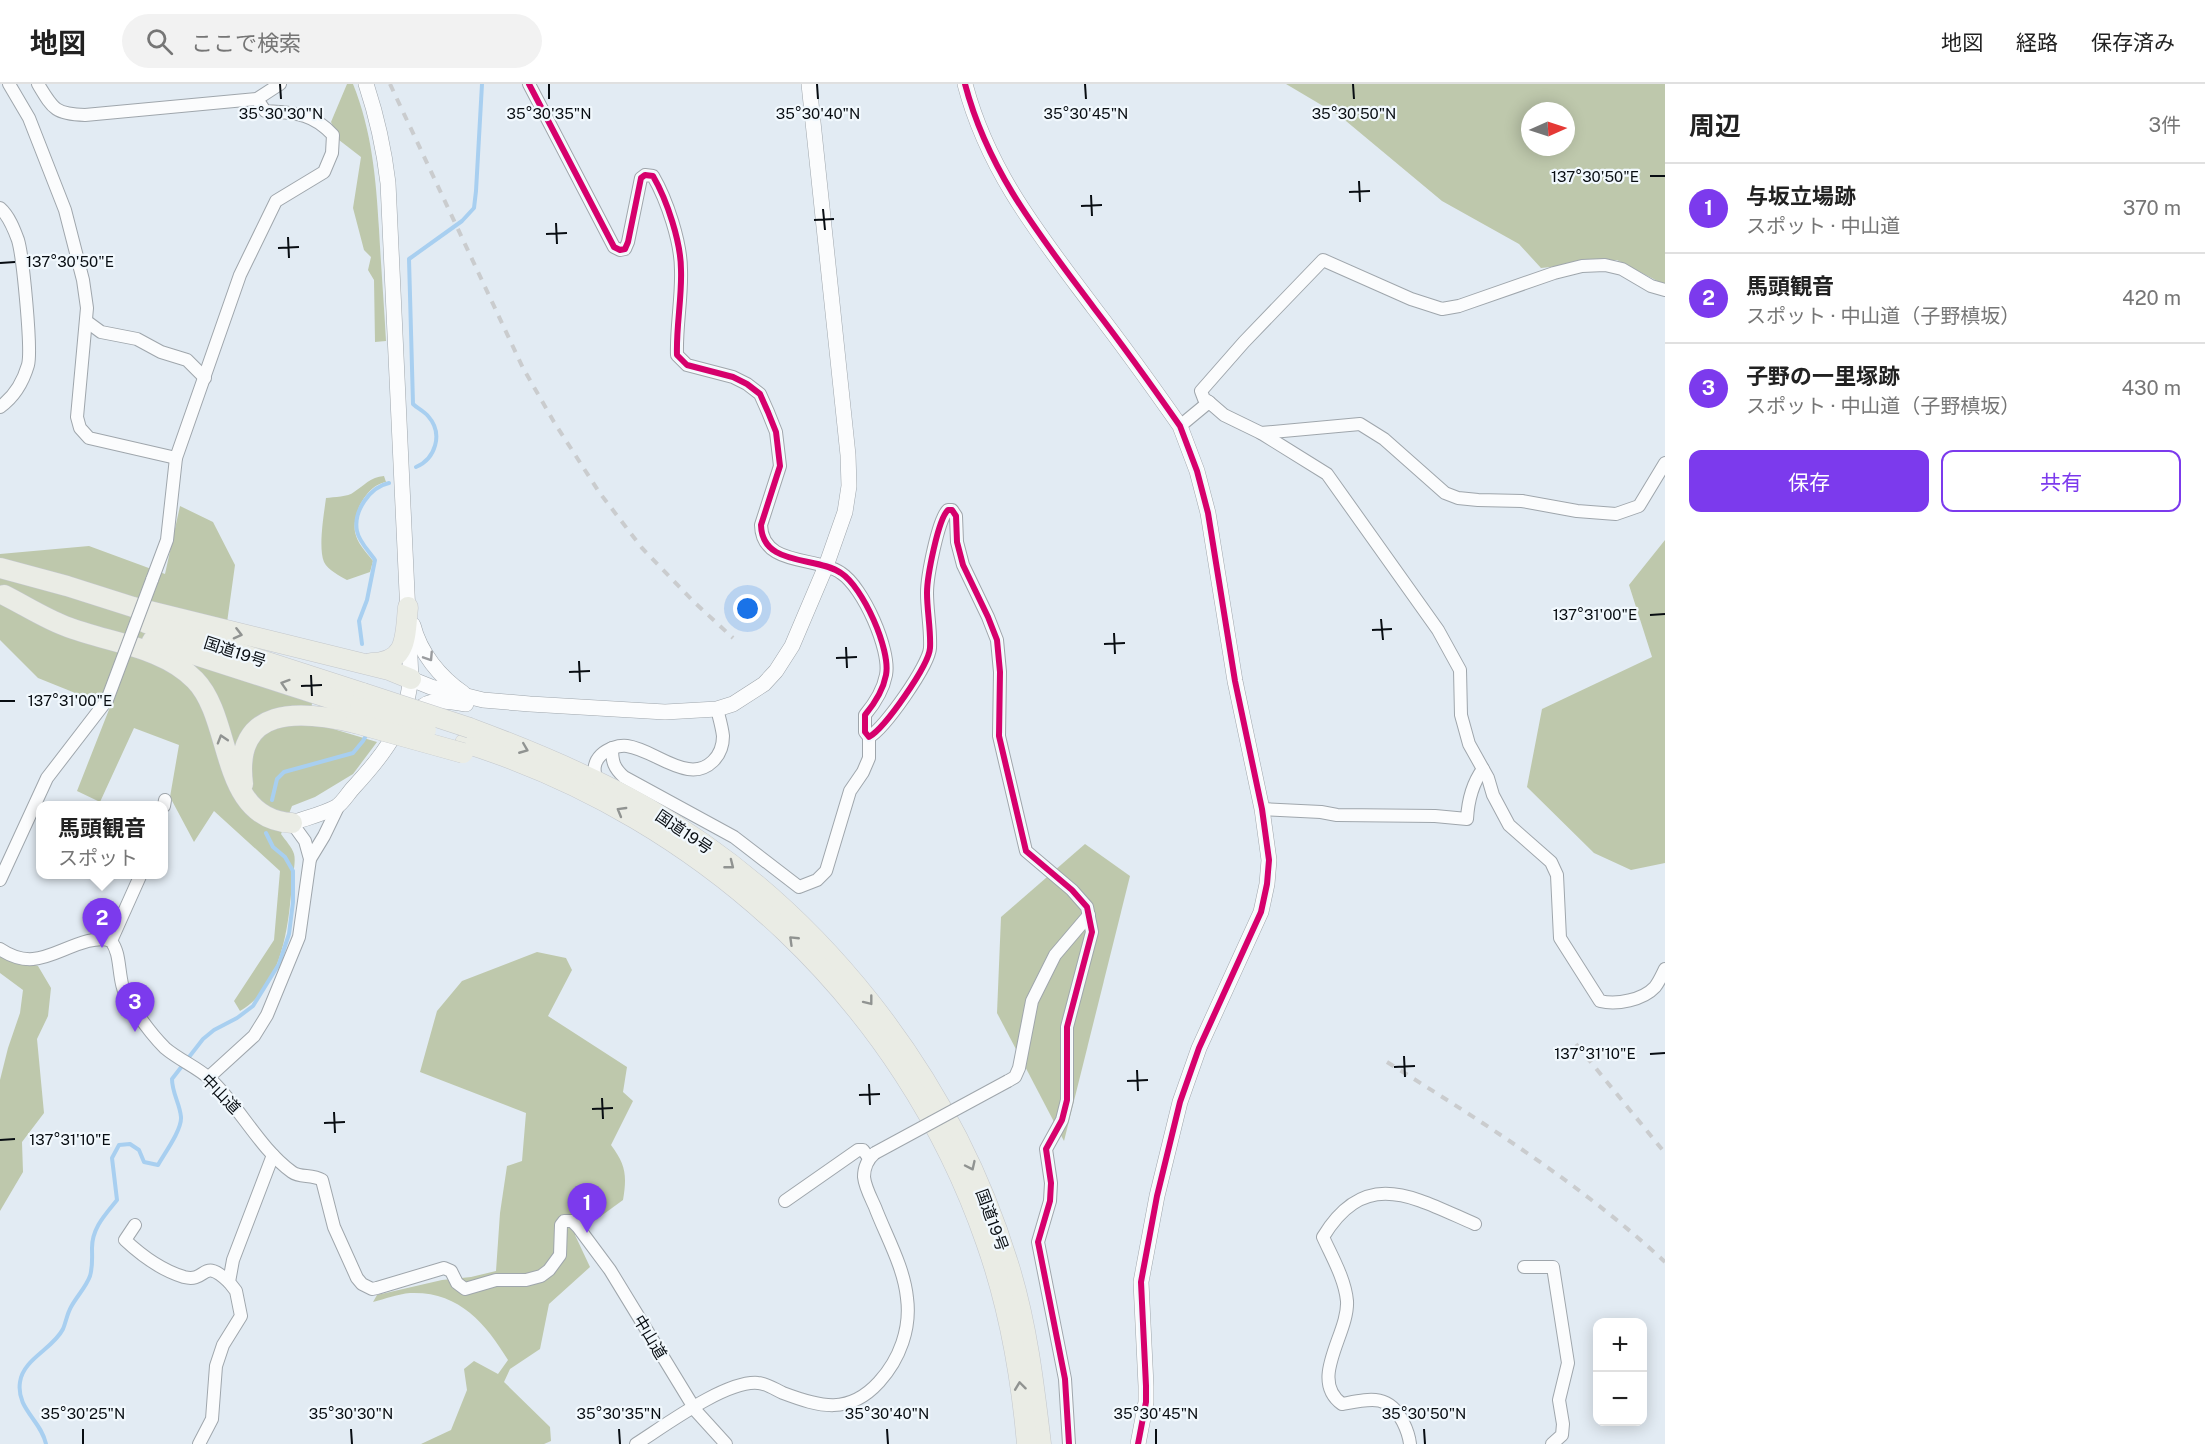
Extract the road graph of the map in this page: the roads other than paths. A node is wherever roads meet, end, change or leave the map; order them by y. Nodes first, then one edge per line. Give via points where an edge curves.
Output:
1 (9, 84) edge
2 (38, 84) edge
3 (280, 84) edge
4 (366, 84) edge
5 (529, 84) edge
6 (809, 84) edge
7 (965, 84) edge
8 (257, 99) junction
9 (0, 208) edge
10 (1665, 290) edge
11 (86, 321) junction
12 (205, 378) junction
13 (1209, 402) junction
14 (0, 407) edge
15 (1180, 426) junction
16 (1261, 433) junction
17 (176, 458) junction
18 (1665, 463) edge
19 (826, 566) junction
20 (0, 569) edge
21 (2, 594) edge
22 (408, 607) junction
23 (362, 663) junction
24 (411, 679) junction
25 (467, 696) junction
26 (483, 700) junction
27 (360, 708) junction
28 (717, 709) junction
29 (869, 738) junction
30 (466, 741) junction
31 (612, 748) junction
32 (381, 756) junction
33 (1483, 769) junction
34 (596, 781) junction
35 (244, 793) junction
36 (36, 801) edge
37 (36, 802) edge
38 (338, 807) junction
39 (1262, 809) junction
40 (292, 823) junction
41 (310, 859) junction
42 (139, 879) edge
43 (0, 880) edge
44 (1089, 915) junction
45 (111, 941) junction
46 (0, 949) edge
47 (1665, 969) edge
48 (209, 1077) junction
49 (273, 1155) junction
50 (872, 1155) junction
51 (785, 1201) dead end
52 (1475, 1224) dead end
53 (135, 1225) dead end
54 (1524, 1267) dead end
55 (229, 1282) junction
56 (693, 1407) junction
57 (199, 1444) edge
58 (636, 1444) edge
59 (726, 1444) edge
60 (1027, 1444) edge
61 (1041, 1444) edge
62 (1069, 1444) edge
63 (1138, 1444) edge
64 (1410, 1444) edge
65 (1552, 1444) edge

1 - 11 street via 29,118 64,210 83,280
2 - 8 street via 51,106 66,114
3 - 8 street
4 - 22 street via 385,152 388,183
5 - 19 street via 605,231 620,250 628,242 641,178 653,176 666,207 681,267 677,355 687,365 733,377 760,394 776,432 780,456 761,535 778,553
6 - 19 street via 848,455 846,512
7 - 15 street via 987,150 1014,197
8 - 12 street via 265,111 301,113 322,123 333,135 332,153 324,172 276,201 240,275
9 - 14 street via 7,214 19,242 29,340 28,363 21,383
10 - 13 street via 1622,269 1582,266 1442,309 1323,260 1201,391
11 - 12 street via 101,332 137,339 187,360
11 - 17 street via 77,417 80,428 89,438
12 - 17 street
13 - 15 street
13 - 16 street via 1224,415
15 - 39 street via 1208,513 1235,681
16 - 18 street via 1360,424 1384,439 1445,493 1458,498 1521,501 1616,514 1639,506
16 - 33 street via 1327,474 1438,630 1460,670 1461,715 1469,744
17 - 36 street, bridge via 167,540 107,700 47,778
19 - 28 street via 792,646 776,671 750,695
19 - 29 street via 854,583 886,658 883,687 865,716
20 -> 23 highway via 134,607
20 - 27 highway, 国道19号
27 -> 21 highway, 国道19号
35 -> 21 highway via 227,759 206,694 185,670 166,658 64,626
22 - 23 highway via 404,643 396,657 385,662
22 - 24 street
22 -> 25 street via 415,633 430,660
23 - 24 highway
24 - 25 street
24 - 32 street via 402,721
25 - 26 street
26 - 28 street via 665,712
26 - 32 street via 472,705 442,701 421,706 397,745
27 - 30 highway, 国道19号, bridge
27 - 30 highway, bridge
27 - 35 highway via 327,716 305,714 267,721 244,747
28 - 31 street via 723,736 721,750 705,768 687,769 626,746
29 - 31 street via 869,758 850,791 826,871 817,880 799,887 734,837 624,777 615,769
29 - 44 street via 901,704 930,650 927,588 939,524 950,509 956,516 963,565 997,640 999,736 1026,851 1072,890
30 -> 34 highway, 国道19号 via 532,752
60 -> 30 highway, 国道19号 via 1011,1335 987,1243 950,1156 894,1058 820,965 720,875 675,844 564,780
31 - 34 street via 597,760
32 - 38 street
33 - 39 street via 1472,788 1467,819
33 - 47 street via 1509,825 1551,862 1557,875 1560,938 1600,1001 1638,998 1655,987
34 -> 61 highway, 国道19号 via 683,830 769,895 860,989 900,1041 952,1127 999,1234 1027,1336
35 - 40 highway via 257,810 273,820
37 - 43 street, bridge
38 - 40 street
38 - 41 street
39 - 63 street via 1269,860 1261,912 1199,1048 1180,1102 1146,1252 1141,1282 1146,1402
40 - 41 street via 305,842
41 - 48 street via 299,937 267,1015 254,1036
42 - 45 street
44 - 50 street, bridge via 1055,955 1032,1001 1015,1077
44 - 62 street via 1092,932 1067,1027 1067,1100 1062,1120 1046,1149 1050,1201 1038,1242 1065,1379
45 - 46 street via 91,941 28,961
45 - 48 street, 中山道 via 117,953 122,991 165,1048
48 - 49 street, 中山道
49 - 55 street via 232,1260
49 - 56 street, 中山道 via 295,1174 322,1180 334,1227 357,1278 372,1289 444,1268 465,1289 496,1280 534,1278 549,1270 560,1255 560,1228 564,1221 572,1221 610,1270
50 - 51 street via 858,1149
50 - 56 street via 865,1168 866,1185 904,1279 907,1298 905,1336 896,1359 880,1382 860,1399 837,1405 813,1404 758,1383 722,1392
52 - 64 street via 1401,1194 1381,1192 1347,1207 1323,1237 1343,1282 1347,1302 1344,1325 1330,1360 1328,1383 1342,1404 1385,1401 1397,1410
53 - 55 street via 125,1240 146,1259 186,1277 216,1270
54 - 65 street via 1553,1267 1557,1288 1568,1363 1559,1400 1562,1435
55 - 57 street via 236,1291 242,1316 216,1366 212,1419
56 - 58 street
56 - 59 street, 中山道

